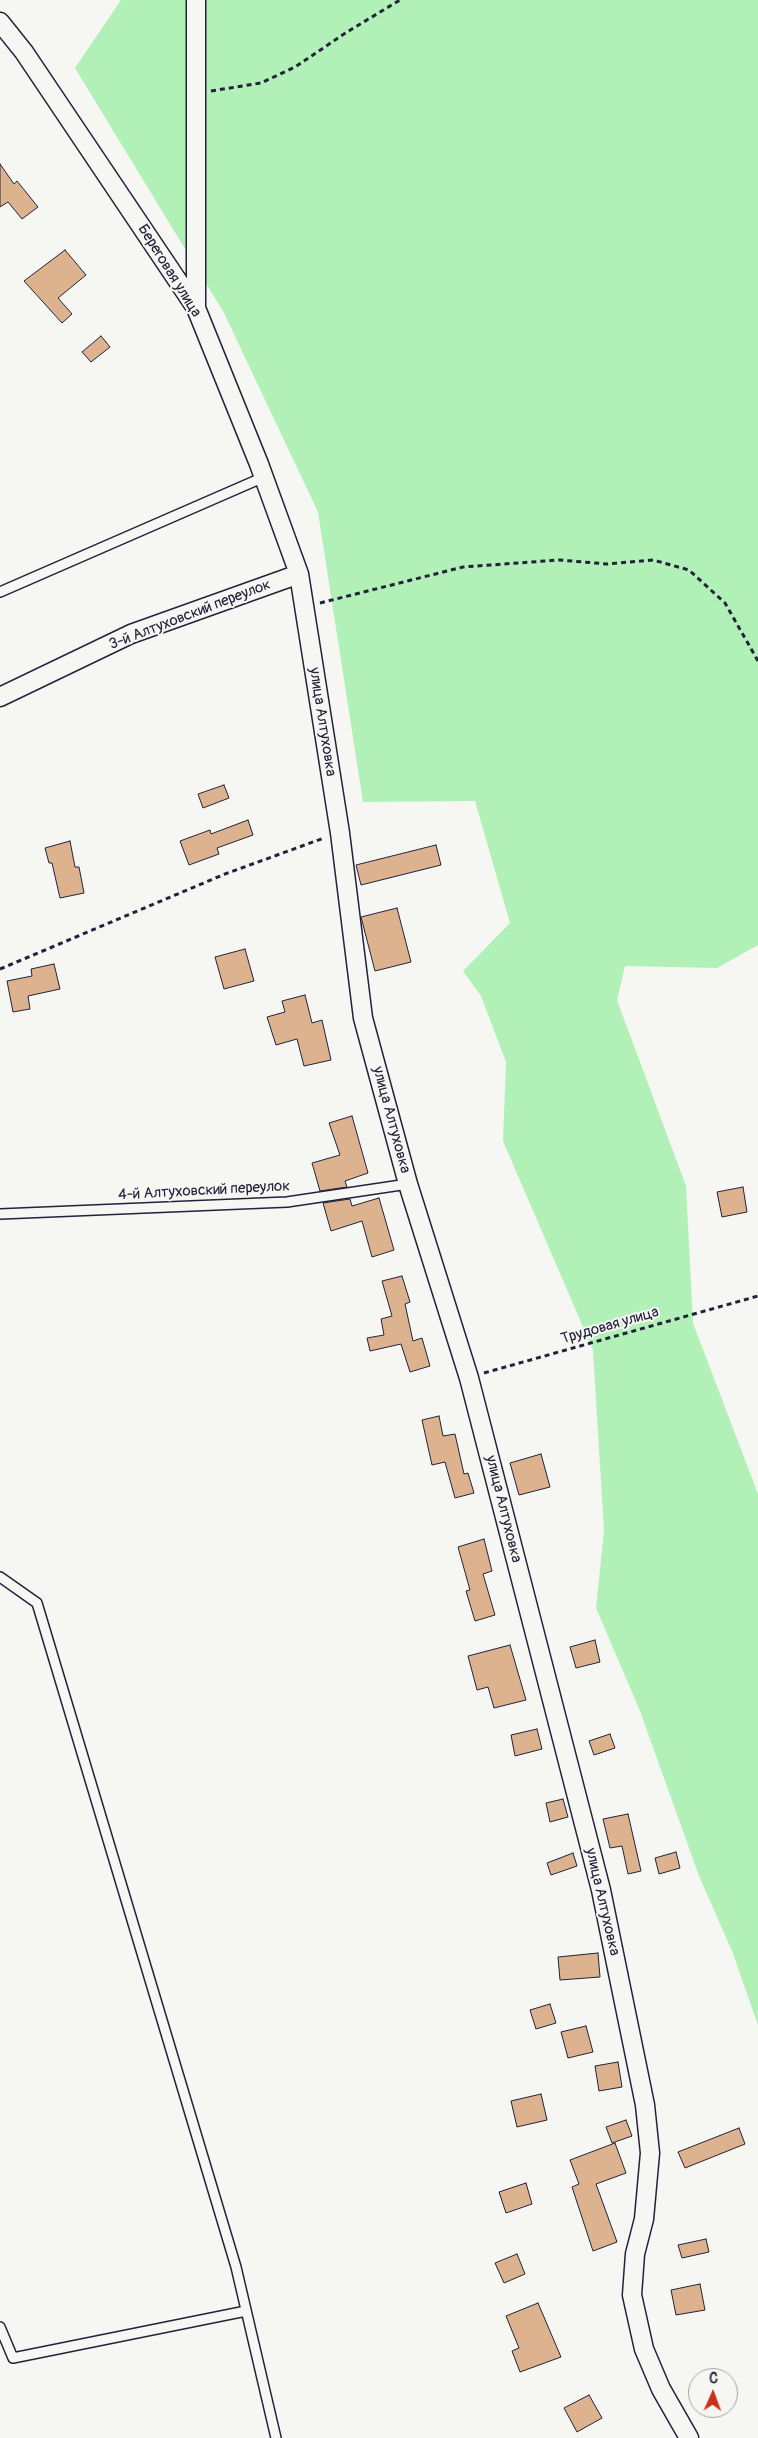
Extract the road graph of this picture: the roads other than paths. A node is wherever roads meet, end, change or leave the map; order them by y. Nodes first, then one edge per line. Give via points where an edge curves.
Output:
1 (196, 7) edge
2 (0, 22) edge
3 (196, 308) junction
4 (264, 477) junction
5 (299, 574) junction
6 (0, 592) edge
7 (0, 697) edge
8 (408, 1184) junction
9 (0, 1214) edge
10 (0, 1577) edge
11 (246, 2311) junction
12 (0, 2326) edge
13 (276, 2438) edge
14 (689, 2438) edge

1 - 3 street
2 - 3 street, Береговая улица via 24,52
3 - 4 street, Береговая улица
4 - 5 street, Береговая улица
4 - 6 lane
5 - 7 street, 3-й Алтуховский переулок via 131,634
5 - 8 street, улица Алтуховка via 340,833 363,1018
8 - 9 lane, 4-й Алтуховский переулок via 287,1202
8 - 14 street, улица Алтуховка via 469,1378 601,1890 644,2104 650,2154 632,2295 644,2349
10 - 11 lane via 37,1603 236,2267
11 - 12 lane via 12,2358
11 - 13 lane

